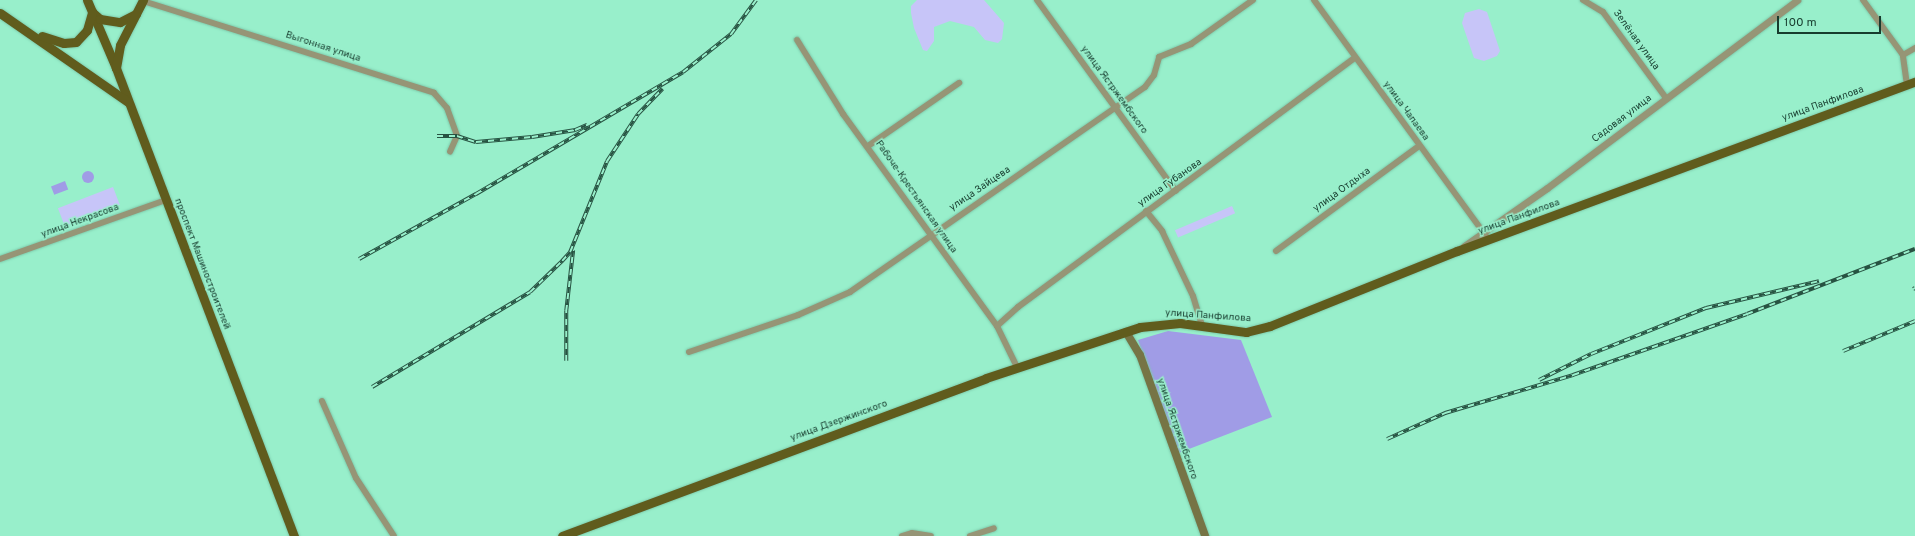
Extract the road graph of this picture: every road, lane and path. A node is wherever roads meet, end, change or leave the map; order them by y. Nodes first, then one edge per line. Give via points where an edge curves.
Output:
1 (87, 0) edge
2 (143, 0) edge
3 (1037, 0) edge
4 (1252, 0) edge
5 (1314, 0) edge
6 (1583, 0) edge
7 (1797, 0) edge
8 (1863, 0) edge
9 (92, 12) junction
10 (0, 13) edge
11 (137, 14) junction
12 (33, 33) junction
13 (797, 40) dead end
14 (1915, 48) edge
15 (1903, 55) junction
16 (1355, 58) junction
17 (116, 68) junction
18 (959, 82) dead end
19 (1911, 83) edge
20 (1666, 98) junction
21 (129, 102) junction
22 (1115, 110) junction
23 (868, 146) junction
24 (1419, 146) junction
25 (450, 152) dead end
26 (1176, 191) junction
27 (166, 200) junction
28 (1146, 212) junction
29 (929, 235) junction
30 (1486, 236) junction
31 (1276, 251) dead end
32 (0, 259) edge
33 (997, 326) junction
34 (1202, 326) junction
35 (1126, 332) junction
36 (689, 352) dead end
37 (1017, 367) junction
38 (322, 400) dead end
39 (994, 528) dead end
40 (294, 536) edge
41 (394, 536) edge
42 (562, 536) edge
43 (902, 536) edge
44 (931, 536) edge
45 (970, 536) edge
46 (1205, 536) edge

1 - 9 main road, проспект Машиностроителей
2 - 11 main road
2 - 25 street, Выгонная улица via 434,94 447,108 457,136
3 - 22 street, улица Ястржембского
4 - 22 street, улица Зайцева via 1190,44 1175,53 1159,57 1150,82
5 - 16 street, улица Чапаева
6 - 20 street, Зелёная улица via 1603,12
7 - 20 street, Садовая улица
8 - 15 street
9 - 11 main road via 100,19 120,22
9 - 12 main road via 88,30 76,42 64,44
9 - 17 main road, проспект Машиностроителей
10 - 12 main road
11 - 17 main road via 120,45
12 - 21 main road
13 - 23 street, Рабоче-Крестьянская улица via 843,114
14 - 15 street
15 - 19 street
16 - 24 street, улица Чапаева
16 - 26 street, улица Губанова
17 - 21 main road, проспект Машиностроителей
18 - 23 street
19 - 30 main road, улица Панфилова
20 - 30 street, Садовая улица
21 - 27 main road, проспект Машиностроителей
22 - 26 street, улица Ястржембского
22 - 29 street, улица Зайцева
23 - 29 street, Рабоче-Крестьянская улица
24 - 30 street, улица Чапаева
24 - 31 street, улица Отдыха
26 - 28 street, улица Губанова
27 - 32 street, улица Некрасова
27 - 40 main road, проспект Машиностроителей
28 - 33 street, улица Губанова
28 - 34 street via 1166,238 1193,296
29 - 33 street, Рабоче-Крестьянская улица
29 - 36 street, улица Зайцева via 837,299
30 - 34 main road, улица Панфилова via 1458,251 1256,330 1234,331
33 - 37 street, Рабоче-Крестьянская улица
34 - 35 main road, улица Панфилова via 1168,323
35 - 37 main road, улица Дзержинского
35 - 46 main road, улица Ястржембского via 1140,355
37 - 42 main road, улица Дзержинского
38 - 41 street via 356,478
39 - 45 street
43 - 44 street via 912,533

